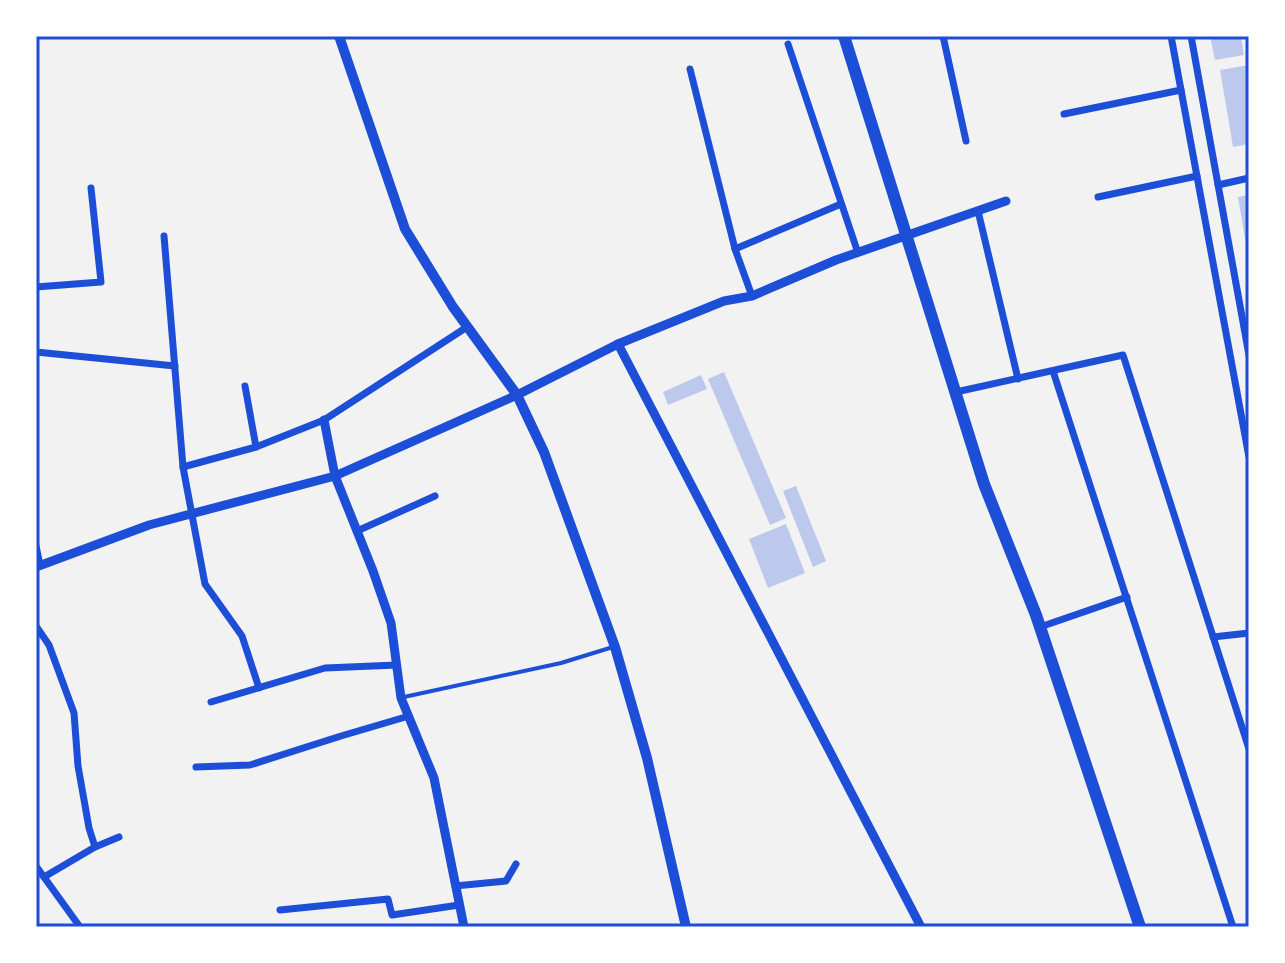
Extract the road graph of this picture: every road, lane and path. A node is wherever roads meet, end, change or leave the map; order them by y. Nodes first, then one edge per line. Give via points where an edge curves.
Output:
1 (339, 36) edge
2 (844, 36) edge
3 (943, 36) edge
4 (1171, 36) edge
5 (1191, 36) edge
6 (788, 44) dead end
7 (690, 69) dead end
8 (1181, 90) junction
9 (1064, 114) dead end
10 (966, 141) dead end
11 (1197, 176) junction
12 (1249, 178) edge
13 (1218, 185) junction
14 (91, 188) dead end
15 (1098, 197) dead end
16 (1006, 201) dead end
17 (841, 204) junction
18 (978, 211) junction
19 (164, 236) dead end
20 (907, 236) junction
21 (735, 249) junction
22 (858, 253) junction
23 (36, 287) edge
24 (752, 296) junction
25 (467, 327) junction
26 (618, 344) junction
27 (36, 352) edge
28 (1249, 355) edge
29 (175, 366) junction
30 (1053, 371) junction
31 (1018, 379) junction
32 (245, 386) dead end
33 (956, 392) junction
34 (517, 395) junction
35 (324, 420) junction
36 (1247, 431) edge
37 (256, 447) junction
38 (1249, 457) edge
39 (183, 467) junction
40 (335, 476) junction
41 (435, 496) dead end
42 (192, 513) junction
43 (357, 531) junction
44 (36, 546) edge
45 (38, 566) edge
46 (1127, 597) junction
47 (36, 626) edge
48 (1040, 627) junction
49 (1249, 633) edge
50 (1213, 637) junction
51 (615, 647) junction
52 (397, 665) junction
53 (259, 688) junction
54 (401, 698) junction
55 (211, 702) dead end
56 (409, 716) junction
57 (1249, 749) edge
58 (196, 767) dead end
59 (119, 837) dead end
60 (95, 847) junction
61 (516, 864) dead end
62 (36, 866) edge
63 (44, 877) junction
64 (455, 886) junction
65 (459, 905) junction
66 (280, 910) dead end
67 (80, 927) edge
68 (464, 927) edge
69 (686, 927) edge
70 (921, 927) edge
71 (1140, 927) edge
72 (1233, 927) edge

1 - 25 main road via 405,229
2 - 20 main road
3 - 10 street
4 - 8 street
5 - 13 street
6 - 17 street
7 - 21 street
8 - 9 street
8 - 11 street
11 - 15 street
11 - 36 street
12 - 13 street
13 - 28 street
14 - 23 street via 101,282
16 - 18 street
17 - 21 street
17 - 22 street
18 - 20 street
18 - 31 street
19 - 29 street
20 - 22 street
20 - 33 main road
21 - 24 street
22 - 24 street
24 - 26 street via 724,301
25 - 34 main road
25 - 35 street
26 - 34 street
26 - 70 street
27 - 29 street
29 - 39 street
30 - 31 street
30 - 46 street
30 - 50 street via 1123,355
31 - 33 street
32 - 37 street
33 - 48 main road via 984,484
34 - 40 street
34 - 51 main road via 544,452
35 - 37 street
35 - 40 street
36 - 38 street
37 - 39 street
39 - 42 street
40 - 42 street
40 - 43 street
41 - 43 street
42 - 45 street
42 - 53 street via 205,584 242,636
43 - 52 street via 391,623
44 - 45 street
46 - 48 street
46 - 72 street
47 - 60 street via 49,645 74,713 78,766
48 - 71 main road
49 - 50 street
50 - 57 street
51 - 54 lane
51 - 69 main road
52 - 53 street via 325,668
52 - 54 street
53 - 55 street
54 - 56 street
56 - 58 street via 250,765
56 - 64 street via 434,778
59 - 60 street
60 - 63 street
61 - 64 street via 506,881
62 - 63 street
63 - 67 street
64 - 65 street
65 - 66 street via 392,915 388,899
65 - 68 street

